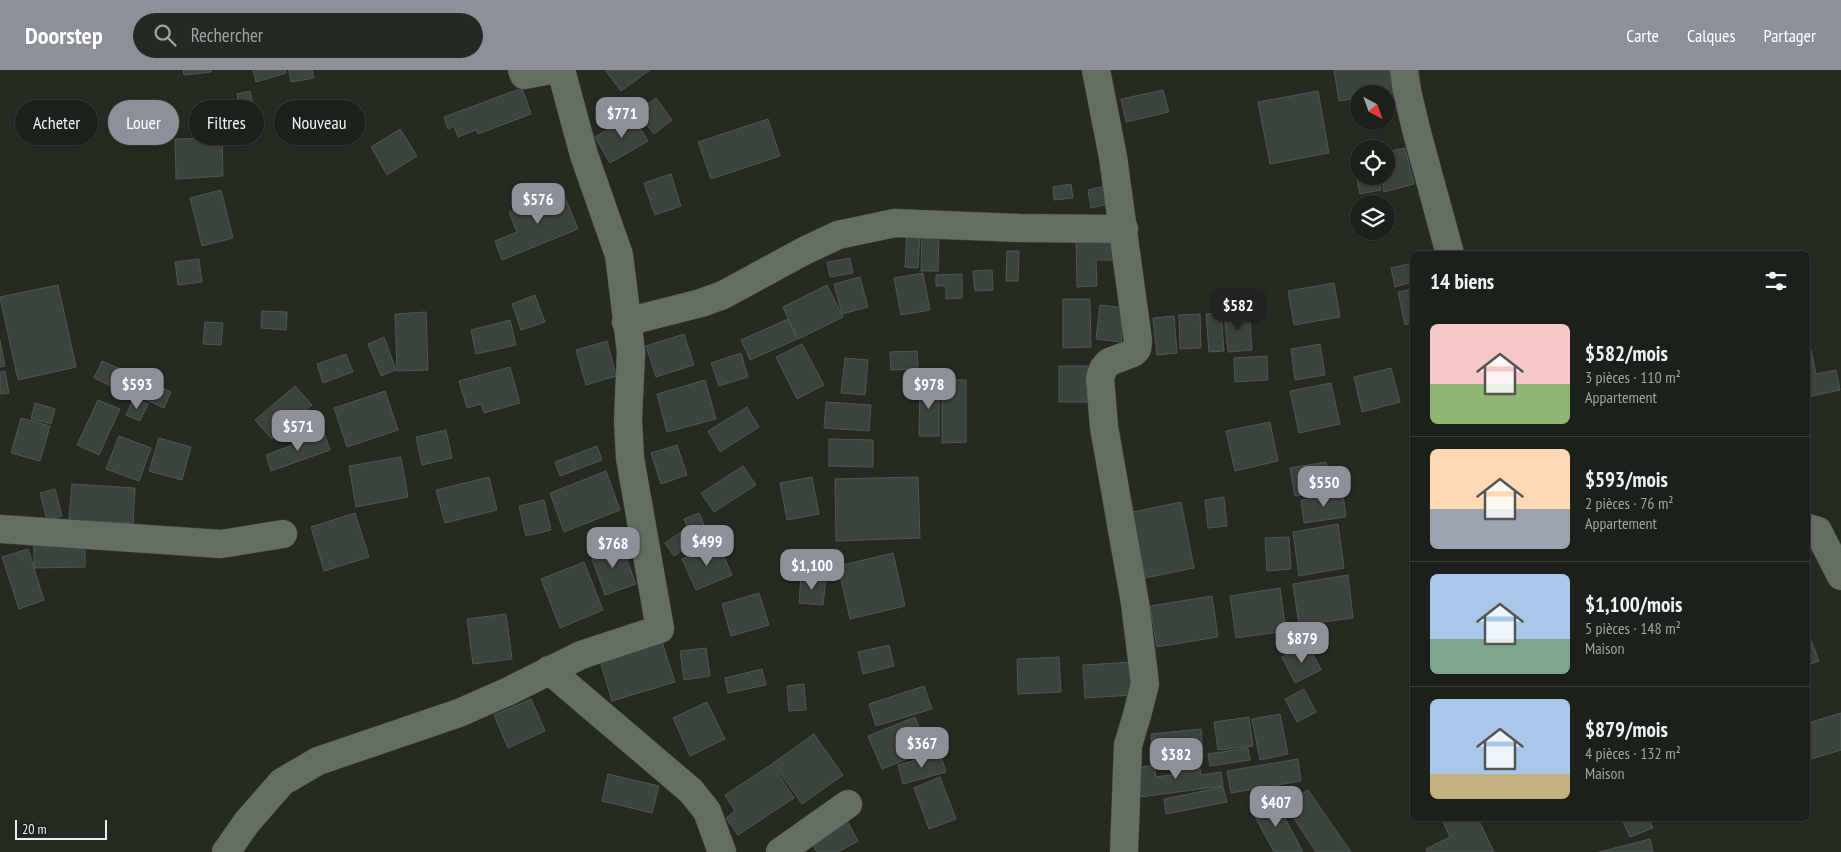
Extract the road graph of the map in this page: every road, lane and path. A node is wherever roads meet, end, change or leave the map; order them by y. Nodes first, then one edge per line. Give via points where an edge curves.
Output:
1 (522, 70) edge
2 (550, 70) edge
3 (561, 70) edge
4 (1096, 70) edge
5 (1404, 70) edge
6 (1124, 230) junction
7 (1449, 251) edge
8 (626, 322) junction
9 (0, 529) edge
10 (1810, 529) edge
11 (283, 534) dead end
12 (1841, 576) edge
13 (549, 670) junction
14 (848, 804) dead end
15 (226, 852) edge
16 (722, 852) edge
17 (780, 852) edge
18 (1124, 852) edge

1 - 2 street via 524,75
3 - 8 street via 584,155 619,255
4 - 6 street
5 - 7 street via 1406,91
6 - 8 street via 895,222 838,235 724,295
6 - 18 street via 1137,349 1133,354 1109,362 1100,378 1104,427 1135,603 1145,684 1128,745
8 - 13 street via 631,352 630,458 660,629
9 - 11 street via 221,544
10 - 12 street via 1818,531
13 - 15 street via 508,692 459,712 318,761 282,782 246,822
13 - 16 street via 691,791 707,811
14 - 17 street

